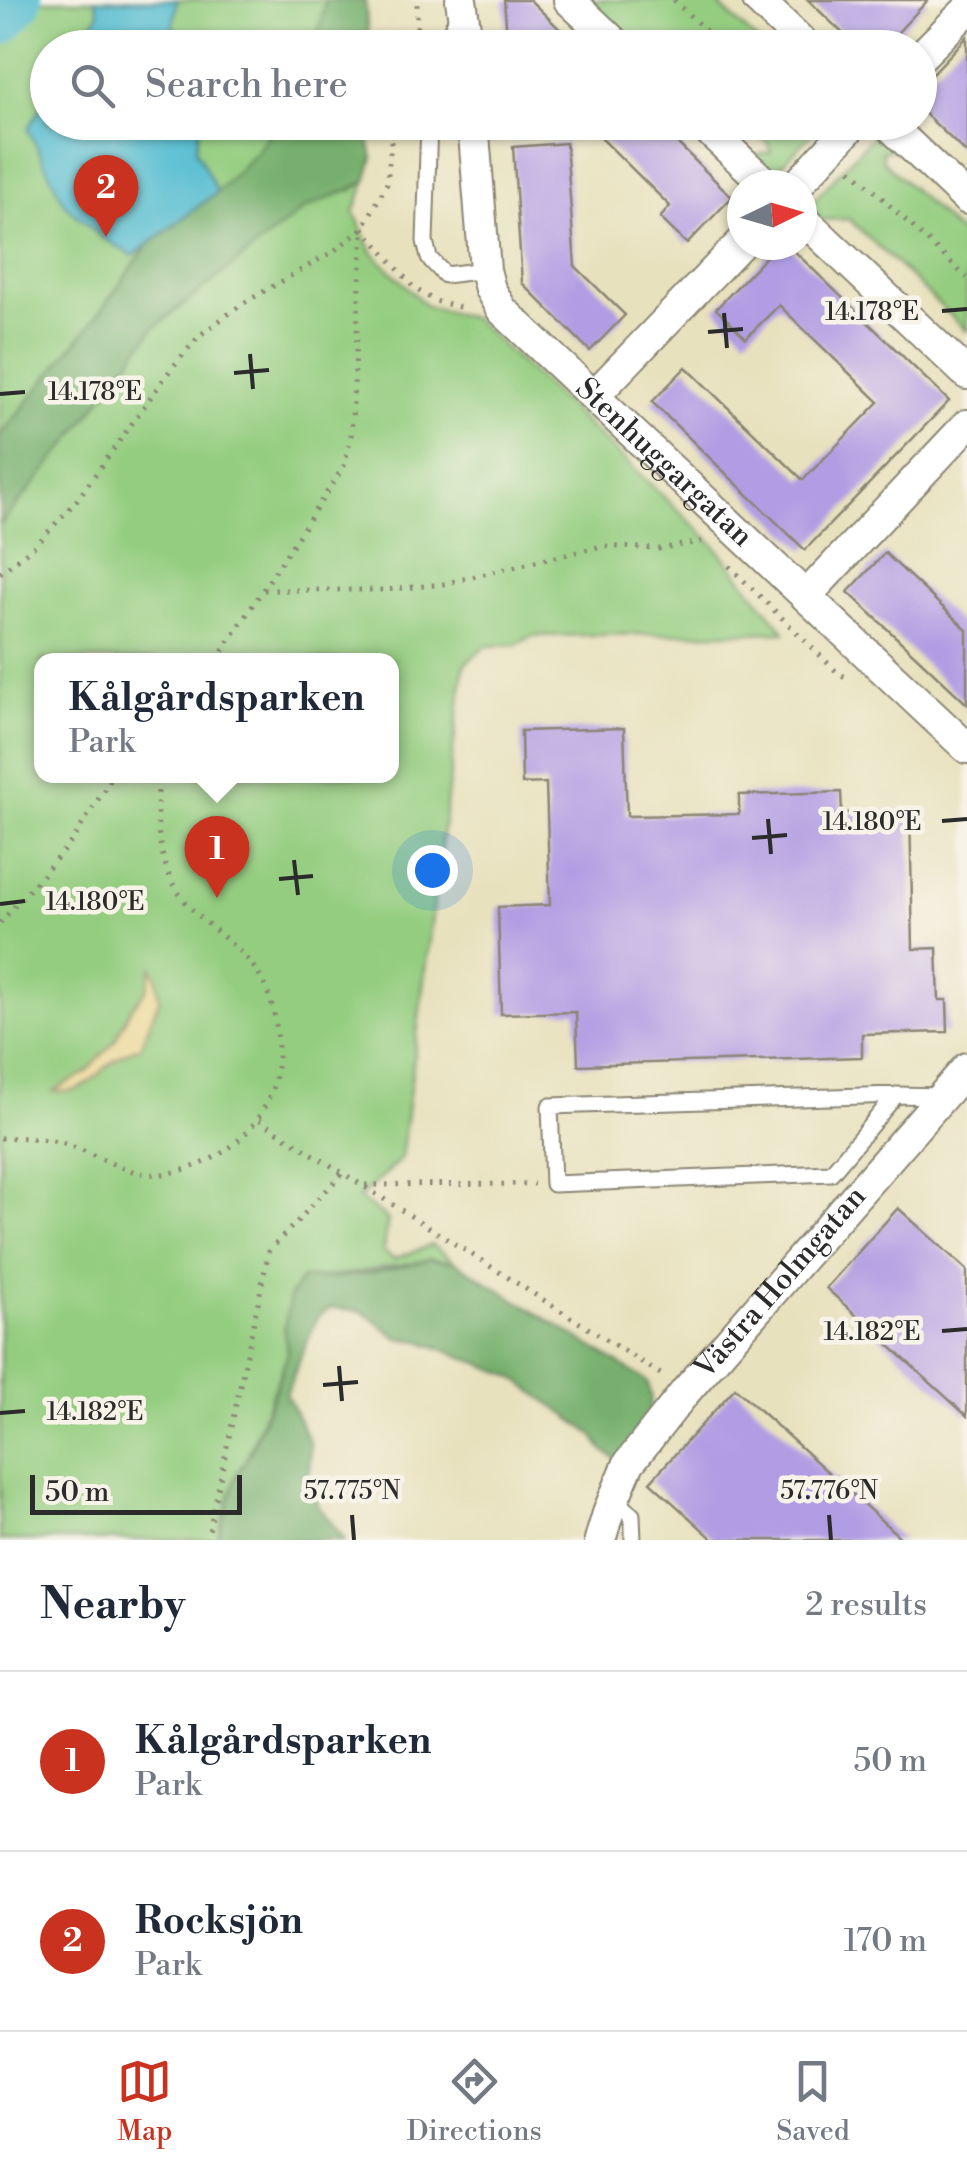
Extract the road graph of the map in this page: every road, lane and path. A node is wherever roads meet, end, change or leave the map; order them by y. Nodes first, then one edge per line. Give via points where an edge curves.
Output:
1 (418, 0) edge
2 (568, 0) edge
3 (674, 0) edge
4 (758, 0) edge
5 (462, 4) edge
6 (967, 10) edge
7 (417, 30) edge
8 (450, 30) edge
9 (466, 30) edge
10 (600, 30) edge
11 (705, 30) edge
12 (789, 30) edge
13 (937, 40) edge
14 (391, 140) edge
15 (428, 140) edge
16 (474, 140) edge
17 (719, 140) edge
18 (838, 140) edge
19 (905, 140) edge
20 (830, 149) junction
21 (751, 170) edge
22 (811, 170) edge
23 (967, 200) edge
24 (363, 228) junction
25 (817, 232) edge
26 (727, 258) edge
27 (485, 270) junction
28 (967, 278) edge
29 (967, 374) edge
30 (594, 396) junction
31 (967, 425) edge
32 (716, 538) dead end
33 (0, 573) edge
34 (264, 590) junction
35 (806, 596) junction
36 (223, 653) edge
37 (967, 748) edge
38 (109, 783) edge
39 (159, 783) edge
40 (0, 923) edge
41 (967, 1068) edge
42 (896, 1095) junction
43 (941, 1096) junction
44 (259, 1120) junction
45 (0, 1138) edge
46 (343, 1173) junction
47 (553, 1184) junction
48 (362, 1185) junction
49 (686, 1391) junction
50 (607, 1517) edge
51 (207, 1540) edge
52 (633, 1540) edge

1 - 7 path
2 - 10 street
3 - 11 path
4 - 12 street
5 - 8 lane
5 - 9 street
6 - 13 street
14 - 24 path via 387,183
15 - 27 lane via 429,258 445,275
16 - 27 street, Stenhuggargatan
17 - 21 street
18 - 20 street
19 - 23 street
20 - 22 street
20 - 28 path
24 - 33 path via 200,335 77,500
24 - 34 path via 344,466
25 - 29 street
26 - 30 street
27 - 30 street, Stenhuggargatan via 502,310
30 - 35 street, Stenhuggargatan
31 - 35 street
32 - 34 path via 658,550 602,546 442,584
34 - 36 path
35 - 37 street, Stenhuggargatan
38 - 40 path via 72,841
39 - 44 path via 160,838 175,888 256,970 275,1015 278,1063
41 - 43 street, Västra Holmgatan
42 - 43 lane
42 - 47 lane via 831,1173
42 - 47 lane via 550,1106
43 - 49 street, Västra Holmgatan
44 - 45 path via 220,1155 145,1175 72,1146
44 - 46 path
46 - 48 path
46 - 51 path via 269,1250
47 - 48 path
48 - 49 path
49 - 50 street, Västra Holmgatan via 629,1463
50 - 52 lane via 632,1515

